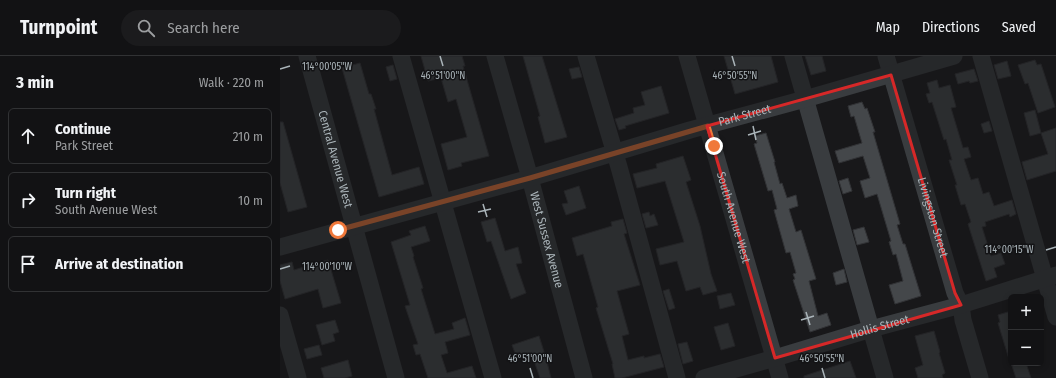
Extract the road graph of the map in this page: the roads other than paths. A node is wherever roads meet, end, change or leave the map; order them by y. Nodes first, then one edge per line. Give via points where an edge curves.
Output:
1 (307, 56) edge
2 (401, 56) edge
3 (495, 56) edge
4 (586, 56) edge
5 (687, 56) edge
6 (793, 56) edge
7 (886, 56) edge
8 (954, 56) edge
9 (981, 56) edge
10 (891, 75) junction
11 (805, 99) junction
12 (708, 126) junction
13 (614, 153) junction
14 (530, 178) junction
15 (444, 202) junction
16 (353, 227) junction
17 (280, 247) edge
18 (1050, 277) edge
19 (961, 305) junction
20 (280, 315) edge
21 (1056, 317) edge
22 (871, 329) junction
23 (775, 358) junction
24 (298, 378) edge
25 (396, 378) edge
26 (493, 378) edge
27 (584, 378) edge
28 (677, 378) edge
29 (704, 378) edge
30 (780, 378) edge
31 (885, 378) edge
32 (980, 378) edge

1 - 16 street, Central Avenue West
2 - 15 street
3 - 14 street, West Sussex Avenue
4 - 13 street
5 - 12 street, South Avenue West
6 - 11 street
7 - 10 street, Livingston Street
8 - 10 street, Park Street
9 - 18 street
10 - 11 street, Park Street
10 - 19 street, Livingston Street via 955,293
11 - 12 street, Park Street
11 - 22 street
12 - 13 street, Park Street
12 - 23 street, South Avenue West
13 - 14 street, Park Street
13 - 28 street
14 - 15 street, Park Street
14 - 27 street, West Sussex Avenue
15 - 16 street, Park Street
15 - 26 street
16 - 17 street, Park Street
16 - 25 street, Central Avenue West
18 - 19 street, Hollis Street
18 - 21 street
19 - 22 street, Hollis Street
19 - 32 street, Livingston Street
20 - 24 street
22 - 23 street, Hollis Street
22 - 31 street
23 - 29 street, Hollis Street
23 - 30 street, South Avenue West

